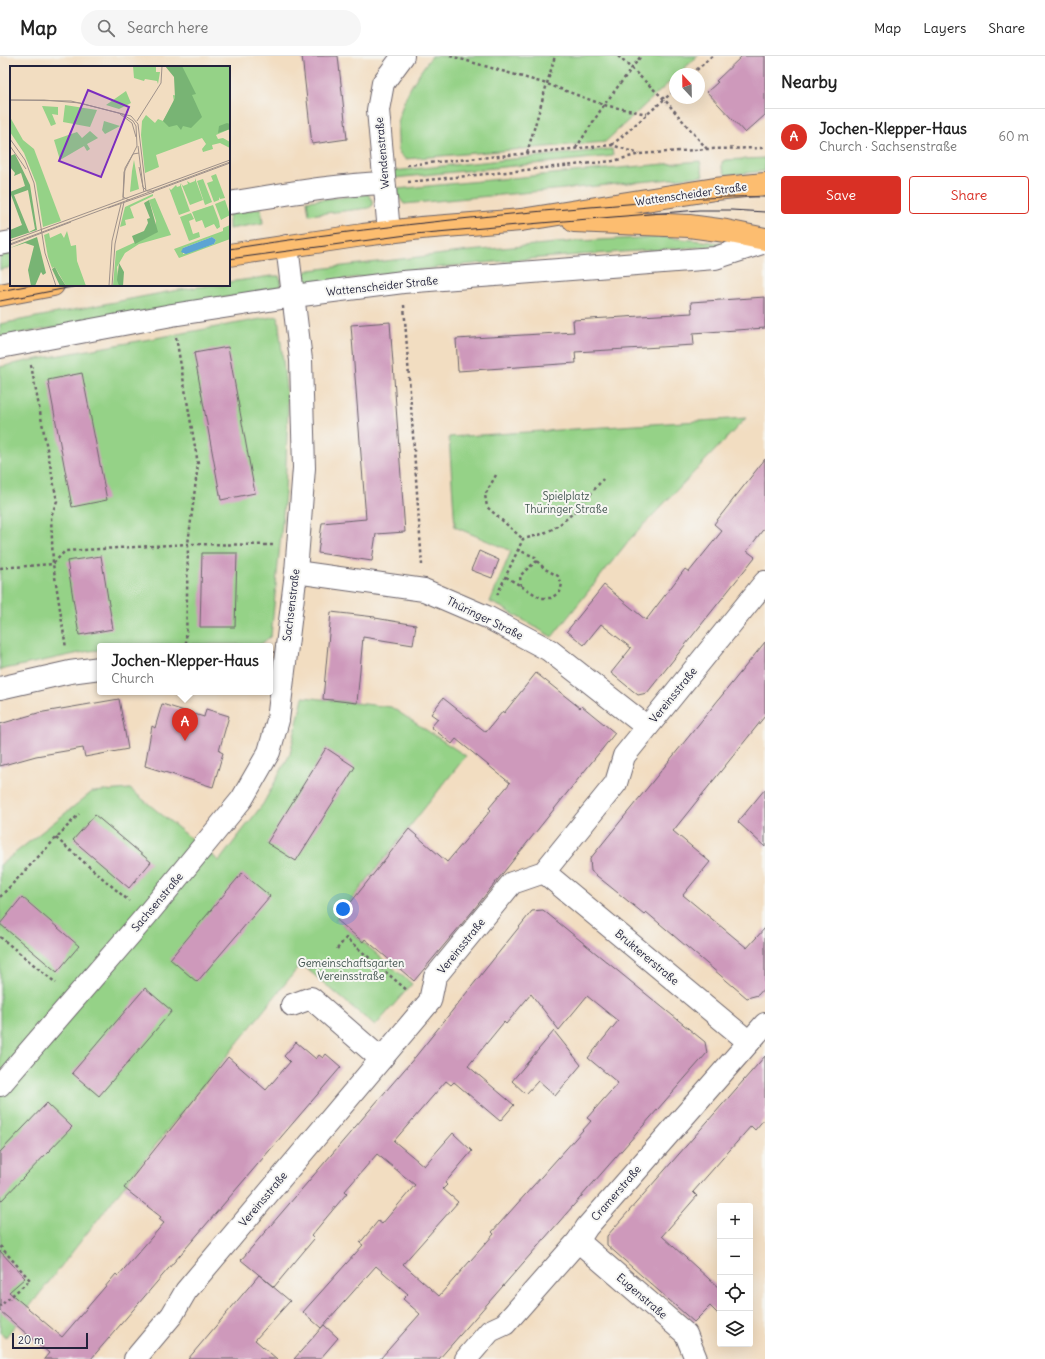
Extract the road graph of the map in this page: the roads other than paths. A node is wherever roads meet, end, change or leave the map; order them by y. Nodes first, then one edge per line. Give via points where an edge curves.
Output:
1 (403, 56) edge
2 (384, 175) junction
3 (765, 184) edge
4 (230, 203) edge
5 (521, 220) junction
6 (389, 232) junction
7 (765, 241) edge
8 (10, 242) edge
9 (0, 244) edge
10 (287, 246) junction
11 (230, 254) edge
12 (48, 286) edge
13 (0, 295) edge
14 (294, 296) junction
15 (0, 347) edge
16 (296, 572) junction
17 (765, 582) edge
18 (277, 664) edge
19 (97, 668) edge
20 (0, 688) edge
21 (647, 728) junction
22 (544, 872) junction
23 (292, 1005) dead end
24 (765, 1024) edge
25 (749, 1042) junction
26 (382, 1059) junction
27 (0, 1085) edge
28 (578, 1241) junction
29 (135, 1359) edge
30 (466, 1359) edge
31 (696, 1359) edge

1 - 2 street, Wendenstraße via 383,83 378,110
2 - 4 street via 367,184
2 - 6 street, Wendenstraße
3 - 5 main road, Wattenscheider Straße via 715,189
5 - 6 main road, Wattenscheider Straße
5 - 7 main road, Wattenscheider Straße via 689,226 726,231
6 - 10 main road, Wattenscheider Straße
7 - 14 street, Wattenscheider Straße via 715,258 403,282
8 - 9 street
10 - 11 main road, Wattenscheider Straße
10 - 14 street, Sachsenstraße
12 - 13 main road
14 - 15 street, Wattenscheider Straße via 172,315
14 - 16 street, Sachsenstraße via 301,360 304,427 304,468
16 - 18 street, Sachsenstraße
16 - 21 street, Thüringer Straße via 424,590 487,617 549,650
17 - 21 street, Vereinsstraße
18 - 27 street, Sachsenstraße via 278,720 269,752 242,799 146,916
19 - 20 street
21 - 22 street, Vereinsstraße via 624,756 616,783
22 - 25 street, Bruktererstraße
22 - 26 street, Vereinsstraße via 512,883 435,977 430,1001
23 - 26 street via 311,998
24 - 25 street, Cramerstraße
25 - 28 street, Cramerstraße via 587,1227
26 - 29 street, Vereinsstraße via 186,1291 172,1315
28 - 30 street, Cramerstraße via 505,1324 490,1331
28 - 31 street, Eugenstraße via 686,1334

